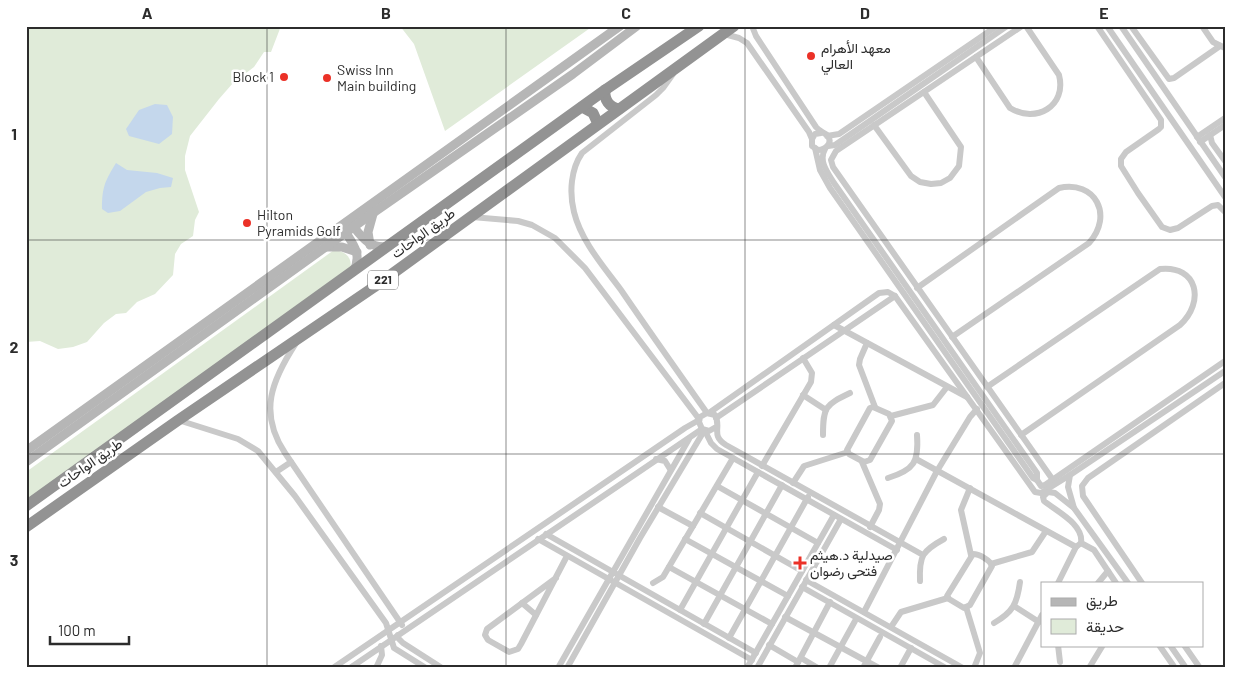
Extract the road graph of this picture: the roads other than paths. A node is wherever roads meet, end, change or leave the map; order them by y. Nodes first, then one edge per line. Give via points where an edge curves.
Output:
1 (620, 26) edge
2 (637, 26) edge
3 (699, 26) edge
4 (734, 26) edge
5 (752, 26) edge
6 (997, 26) edge
7 (1007, 26) edge
8 (1022, 26) edge
9 (1026, 26) edge
10 (1097, 26) edge
11 (1108, 26) edge
12 (1121, 26) edge
13 (1131, 26) edge
14 (1202, 26) edge
15 (724, 34) junction
16 (995, 34) junction
17 (999, 42) junction
18 (1222, 47) edge
19 (976, 57) junction
20 (563, 67) junction
21 (677, 68) junction
22 (570, 77) junction
23 (790, 87) junction
24 (605, 90) junction
25 (924, 92) junction
26 (782, 93) junction
27 (799, 102) junction
28 (898, 105) junction
29 (582, 107) junction
30 (792, 107) junction
31 (619, 109) junction
32 (1170, 118) junction
33 (1225, 118) edge
34 (598, 124) junction
35 (1162, 124) junction
36 (874, 125) junction
37 (1225, 125) edge
38 (824, 134) junction
39 (1210, 135) junction
40 (812, 139) junction
41 (1199, 140) junction
42 (815, 148) junction
43 (826, 148) junction
44 (1225, 161) edge
45 (1217, 166) junction
46 (418, 170) junction
47 (1207, 172) junction
48 (1225, 177) edge
49 (424, 178) junction
50 (409, 183) junction
51 (1225, 197) edge
52 (1225, 212) edge
53 (373, 213) junction
54 (470, 217) junction
55 (347, 226) junction
56 (370, 245) junction
57 (389, 246) junction
58 (326, 247) junction
59 (357, 252) junction
60 (906, 271) junction
61 (353, 273) junction
62 (899, 275) junction
63 (917, 288) junction
64 (895, 296) junction
65 (834, 325) junction
66 (844, 331) junction
67 (952, 337) junction
68 (300, 338) junction
69 (867, 343) junction
70 (946, 348) junction
71 (166, 356) junction
72 (803, 358) junction
73 (1225, 361) edge
74 (1224, 372) edge
75 (1225, 383) edge
76 (946, 387) junction
77 (987, 387) junction
78 (850, 393) dead end
79 (803, 395) junction
80 (969, 398) junction
81 (875, 406) junction
82 (1001, 408) junction
83 (977, 409) junction
84 (826, 410) junction
85 (994, 412) junction
86 (708, 413) junction
87 (891, 416) junction
88 (716, 418) junction
89 (178, 420) junction
90 (699, 420) junction
91 (716, 427) junction
92 (685, 428) junction
93 (704, 430) junction
94 (823, 435) dead end
95 (917, 435) dead end
96 (1021, 435) junction
97 (690, 436) junction
98 (1121, 441) junction
99 (722, 442) junction
100 (711, 443) junction
101 (696, 445) junction
102 (717, 448) junction
103 (1128, 450) junction
104 (26, 451) edge
105 (848, 452) junction
106 (733, 458) junction
107 (656, 459) junction
108 (916, 459) junction
109 (26, 462) edge
110 (291, 462) junction
111 (862, 462) junction
112 (762, 466) junction
113 (670, 469) junction
114 (937, 471) junction
115 (276, 472) junction
116 (758, 472) junction
117 (1070, 475) junction
118 (888, 478) dead end
119 (1037, 480) junction
120 (1053, 480) junction
121 (793, 483) junction
122 (602, 485) junction
123 (782, 485) junction
124 (717, 486) junction
125 (970, 488) junction
126 (606, 493) junction
127 (811, 493) junction
128 (742, 500) junction
129 (807, 500) junction
130 (26, 506) edge
131 (658, 507) junction
132 (1074, 508) junction
133 (700, 513) junction
134 (766, 514) junction
135 (834, 515) junction
136 (841, 518) junction
137 (641, 522) junction
138 (648, 525) junction
139 (693, 526) junction
140 (26, 527) edge
141 (870, 527) junction
142 (726, 528) junction
143 (791, 528) junction
144 (1046, 531) junction
145 (546, 534) junction
146 (538, 539) junction
147 (685, 539) junction
148 (944, 539) dead end
149 (750, 542) junction
150 (818, 543) junction
151 (900, 544) junction
152 (1079, 545) junction
153 (897, 550) junction
154 (711, 554) junction
155 (923, 555) junction
156 (970, 555) junction
157 (567, 556) junction
158 (775, 556) junction
159 (991, 564) junction
160 (669, 567) junction
161 (736, 567) junction
162 (479, 568) junction
163 (802, 571) junction
164 (1108, 571) junction
165 (616, 573) junction
166 (484, 576) junction
167 (556, 578) junction
168 (806, 580) junction
169 (611, 581) junction
170 (761, 581) junction
171 (920, 581) dead end
172 (696, 582) junction
173 (1020, 582) dead end
174 (1059, 582) edge
175 (1099, 582) edge
176 (1115, 582) edge
177 (1127, 582) edge
178 (1141, 582) edge
179 (653, 583) dead end
180 (802, 587) junction
181 (720, 595) junction
182 (788, 596) junction
183 (948, 598) junction
184 (830, 602) junction
185 (522, 603) junction
186 (1014, 606) junction
187 (966, 607) junction
188 (392, 609) junction
189 (745, 609) junction
190 (682, 611) junction
191 (864, 612) junction
192 (536, 615) junction
193 (380, 616) junction
194 (785, 618) junction
195 (1041, 619) edge
196 (680, 620) junction
197 (401, 622) junction
198 (855, 622) dead end
199 (994, 623) dead end
200 (704, 624) junction
201 (772, 624) junction
202 (891, 627) junction
203 (388, 630) junction
204 (400, 633) junction
205 (814, 633) junction
206 (901, 633) junction
207 (880, 637) dead end
208 (729, 638) junction
209 (391, 639) junction
210 (896, 640) junction
211 (381, 646) junction
212 (769, 646) junction
213 (1058, 646) edge
214 (1102, 646) edge
215 (1161, 646) edge
216 (1171, 646) edge
217 (1185, 646) edge
218 (840, 647) junction
219 (911, 648) junction
220 (756, 653) junction
221 (1190, 653) junction
222 (422, 656) junction
223 (568, 657) junction
224 (1180, 659) junction
225 (752, 660) junction
226 (867, 661) junction
227 (1060, 662) dead end
228 (798, 663) edge
229 (418, 664) junction
230 (941, 667) edge
231 (333, 668) edge
232 (350, 668) edge
233 (376, 668) edge
234 (426, 668) edge
235 (442, 668) edge
236 (558, 668) edge
237 (566, 668) edge
238 (747, 668) edge
239 (757, 668) edge
240 (818, 668) edge
241 (829, 668) edge
242 (863, 668) edge
243 (879, 668) edge
244 (900, 668) edge
245 (963, 668) edge
246 (974, 668) edge
247 (1014, 668) edge
248 (1089, 668) edge
249 (1175, 668) edge
250 (1186, 668) edge
251 (1200, 668) edge

1 - 20 street
2 - 22 street
3 - 24 highway, طريق الواحات / 221
4 - 15 highway, طريق الواحات / 221
5 - 23 street
6 - 38 street via 839,134
7 - 16 street
8 - 17 street
9 - 19 street via 1059,75 1059,94 1047,110 1025,114 1010,108
10 - 35 street
11 - 32 street
12 - 41 street
13 - 18 street via 1169,79
14 - 18 street via 1209,38
15 - 21 highway, طريق الواحات / 221
15 - 26 street via 747,43
16 - 17 street
16 - 28 street
17 - 19 street
19 - 25 street
20 - 22 street
20 - 46 street
21 - 31 highway, طريق الواحات / 221
21 - 86 street via 656,95 582,153 573,175 572,200 578,223 597,257
22 - 49 street
23 - 26 street
23 - 27 street
24 - 29 highway, طريق الواحات / 221
24 - 31 highway via 607,103
25 - 28 street
25 - 36 street via 961,147 959,166 950,178 931,184 911,176
26 - 30 street
27 - 30 street
27 - 38 street
28 - 36 street
28 - 43 street
29 - 34 highway via 593,113
29 - 57 highway, طريق الواحات / 221
30 - 40 street
31 - 34 highway, طريق الواحات / 221
32 - 35 street
32 - 47 street
33 - 41 street
34 - 54 highway, طريق الواحات / 221
35 - 52 street via 1126,152 1121,163 1159,223 1174,230 1212,206 1218,205
36 - 60 street via 836,151 832,163
37 - 39 street
38 - 40 street via 815,134
38 - 43 street via 829,140
39 - 41 street
39 - 44 street
40 - 42 street
41 - 45 street
42 - 43 street
42 - 70 street via 820,170 830,188
43 - 62 street via 822,158 829,174
45 - 47 street
45 - 48 street
46 - 49 street
46 - 50 street
47 - 51 street
49 - 50 street
50 - 53 street
50 - 55 street
53 - 55 street
53 - 56 street via 368,225
54 - 68 highway, طريق الواحات / 221
54 - 90 street via 518,221 555,238 585,268
55 - 56 street
55 - 58 street
55 - 59 street
55 - 71 street
56 - 57 street
57 - 61 highway, طريق الواحات / 221
58 - 59 street via 342,246
58 - 71 street
59 - 61 street
60 - 62 street
60 - 63 street
61 - 130 highway, طريق الواحات / 221
62 - 70 street
63 - 67 street
63 - 67 street via 1058,188 1077,187 1094,198 1099,206 1100,226 1089,243
64 - 65 street via 888,292 880,293
64 - 66 street
64 - 80 street
65 - 66 street
65 - 86 street
66 - 69 street
66 - 72 street
67 - 77 street
68 - 89 highway, طريق الواحات / 221
68 - 110 street via 279,374 270,399 274,434
69 - 76 street
69 - 81 street via 859,365
70 - 85 street
70 - 119 street
71 - 104 street
71 - 109 street
72 - 79 street via 812,378
72 - 88 street
73 - 120 street
74 - 98 street
75 - 103 street
76 - 80 street
76 - 87 street via 933,405
77 - 82 street
77 - 96 street via 1160,269 1175,269 1193,284 1195,299 1189,315 1180,325
78 - 84 street
79 - 84 street
79 - 112 street
80 - 83 street
81 - 87 street
81 - 105 street
82 - 85 street
82 - 96 street
83 - 114 street
83 - 117 street via 1036,493
84 - 94 street
85 - 119 street via 1037,473
86 - 88 street
86 - 90 street
87 - 111 street via 892,421 870,460
88 - 91 street
89 - 115 street via 248,444
89 - 140 highway, طريق الواحات / 221
90 - 92 street
90 - 93 street
91 - 93 street via 709,432
91 - 99 street
92 - 97 street
92 - 122 street
93 - 97 street
93 - 100 street
93 - 101 street
95 - 108 street
96 - 120 street
97 - 107 street
97 - 113 street
98 - 103 street
98 - 117 street
99 - 102 street
99 - 112 street
100 - 101 street via 705,441
100 - 102 street
101 - 131 street
102 - 106 street
103 - 178 street via 1088,478 1082,486 1083,496
105 - 111 street
105 - 121 street via 804,466
106 - 116 street
106 - 124 street
107 - 113 street via 665,462
107 - 126 street
108 - 114 street
108 - 118 street via 904,472
110 - 115 street
110 - 188 street
111 - 141 street via 880,504
112 - 121 street
113 - 137 street
114 - 125 street
114 - 151 street
115 - 193 street
116 - 123 street
116 - 128 street
117 - 132 street via 1068,488
119 - 120 street via 1042,486
121 - 127 street
122 - 126 street
122 - 162 street
123 - 129 street
123 - 134 street
124 - 128 street
124 - 133 street
125 - 144 street
125 - 156 street via 961,510
126 - 145 street
127 - 129 street
127 - 141 street
128 - 134 street
128 - 142 street
129 - 135 street
129 - 143 street
131 - 138 street
131 - 139 street
132 - 152 street via 1055,493 1048,492 1043,497 1079,530
132 - 177 street
133 - 139 street
133 - 142 street
134 - 143 street
134 - 149 street
135 - 136 street
135 - 150 street
136 - 153 street
136 - 168 street
137 - 138 street
137 - 165 street
138 - 165 street
139 - 147 street
141 - 151 street
142 - 149 street
142 - 154 street
143 - 150 street
143 - 158 street
144 - 152 street
144 - 159 street via 1032,552
145 - 146 street
145 - 165 street
146 - 157 street
146 - 166 street
147 - 154 street
147 - 160 street
148 - 155 street via 928,548
149 - 158 street
149 - 161 street
150 - 163 street
151 - 153 street
151 - 155 street
152 - 164 street via 1094,550
152 - 174 street
153 - 191 street
154 - 161 street
154 - 172 street
155 - 171 street
156 - 159 street via 977,554
156 - 183 street
157 - 167 street
157 - 169 street
158 - 163 street
158 - 170 street
159 - 187 street
160 - 172 street
160 - 179 street via 663,577
161 - 170 street
161 - 181 street
162 - 166 street
162 - 197 street
163 - 182 street
164 - 175 street
164 - 176 street
165 - 169 street
165 - 190 street
166 - 204 street
167 - 185 street
167 - 192 street
168 - 180 street
168 - 191 street
169 - 196 street
169 - 223 street
170 - 182 street
170 - 189 street
172 - 181 street
172 - 190 street
173 - 186 street
180 - 184 street
180 - 194 street
181 - 189 street
181 - 200 street
182 - 201 street
183 - 187 street
183 - 202 street via 901,612
184 - 205 street
184 - 210 street
185 - 192 street
185 - 192 street via 487,629 485,635 488,640 509,652 515,651
186 - 195 street
186 - 199 street
187 - 246 street via 980,653
188 - 193 street
188 - 197 street
189 - 201 street
189 - 208 street
190 - 196 street
190 - 200 street
191 - 202 street
193 - 203 street
194 - 205 street
194 - 212 street
195 - 247 street
196 - 225 street
197 - 203 street
197 - 204 street
198 - 218 street
200 - 208 street
201 - 220 street
202 - 206 street
203 - 209 street
203 - 231 street
204 - 209 street
204 - 222 street via 398,638 403,644
205 - 218 street
205 - 228 street
206 - 210 street
206 - 245 street
207 - 226 street
208 - 220 street
209 - 211 street
209 - 229 street via 396,649
210 - 219 street
211 - 232 street
211 - 233 street via 382,655
212 - 228 street
212 - 239 street
213 - 227 street
214 - 248 street
215 - 249 street
216 - 224 street
217 - 221 street
218 - 226 street
218 - 241 street
219 - 230 street
219 - 244 street
220 - 225 street
221 - 224 street
221 - 251 street
222 - 229 street
222 - 235 street
223 - 236 street
223 - 237 street
224 - 250 street
225 - 238 street
226 - 242 street
226 - 243 street
228 - 240 street
229 - 234 street

